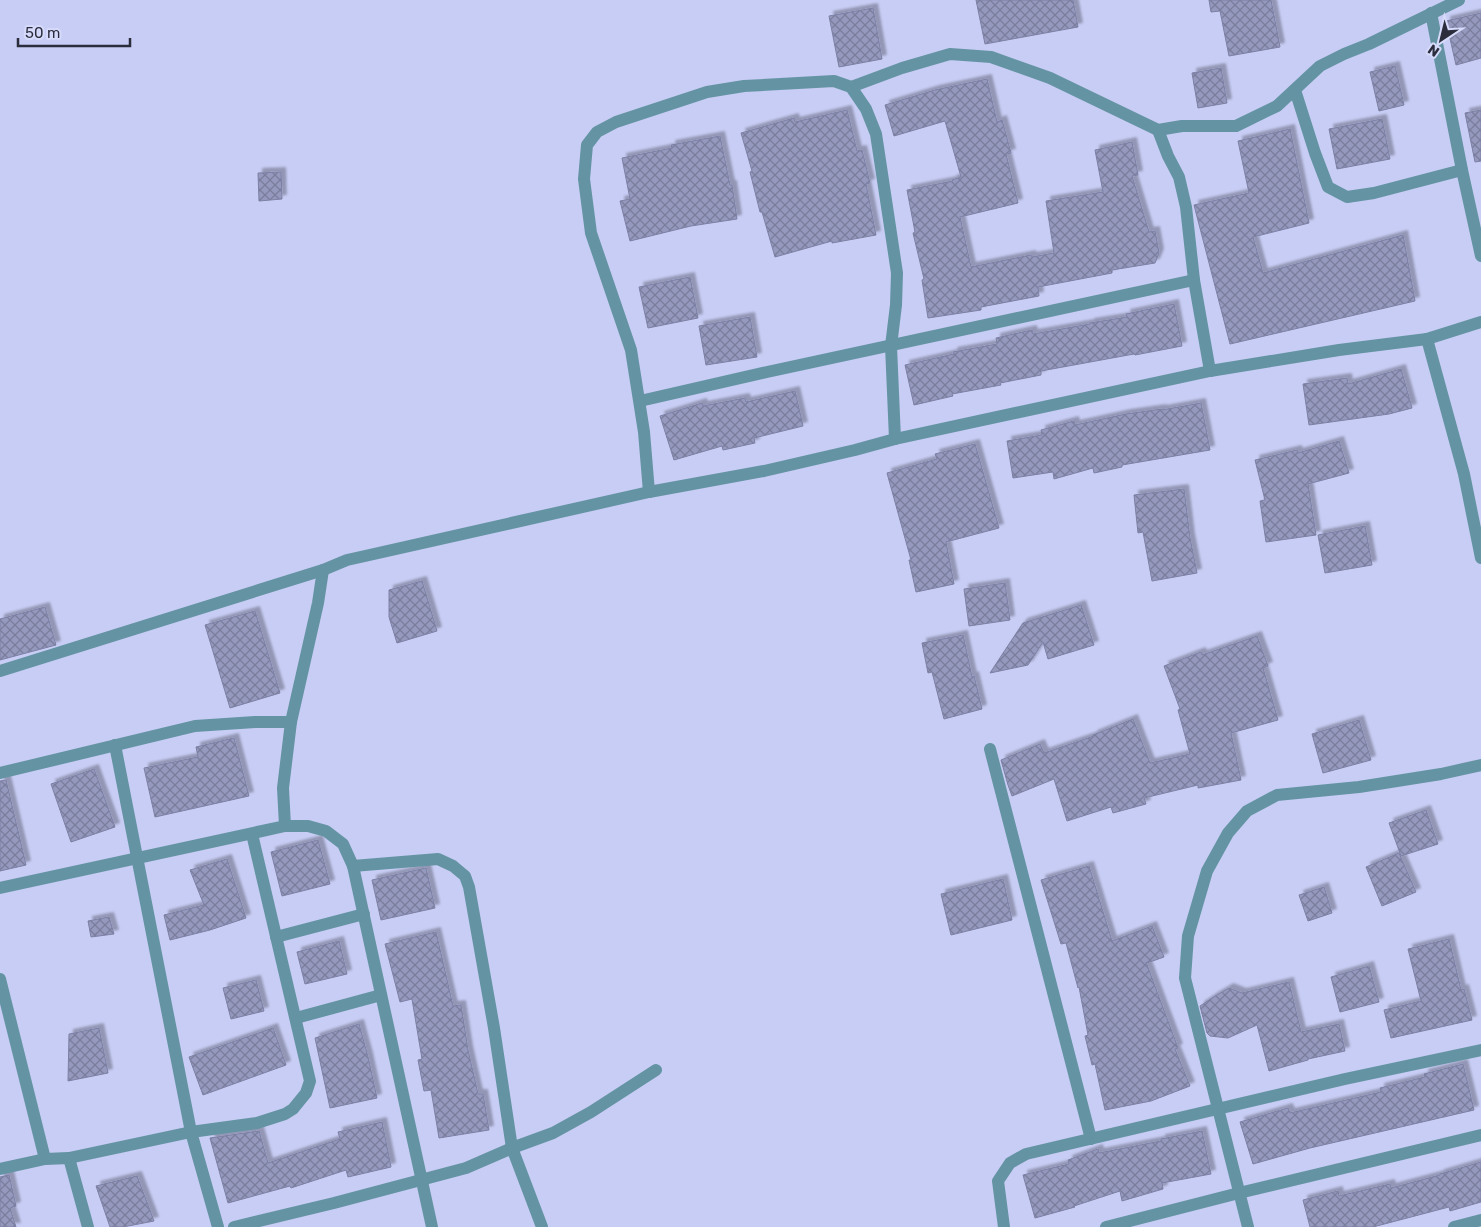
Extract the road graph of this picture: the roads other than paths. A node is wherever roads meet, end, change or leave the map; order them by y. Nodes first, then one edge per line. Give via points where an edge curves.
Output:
1 (1459, 0) edge
2 (1431, 13) junction
3 (851, 88) junction
4 (1296, 90) junction
5 (1158, 130) junction
6 (1462, 170) junction
7 (1481, 256) edge
8 (1194, 280) junction
9 (1481, 322) edge
10 (1427, 339) junction
11 (891, 346) junction
12 (1210, 371) junction
13 (640, 401) junction
14 (895, 439) junction
15 (649, 492) junction
16 (1478, 525) edge
17 (1481, 558) edge
18 (323, 570) junction
19 (0, 671) edge
20 (291, 722) junction
21 (115, 745) junction
22 (990, 749) dead end
23 (1481, 765) edge
24 (0, 773) edge
25 (285, 826) junction
26 (252, 834) junction
27 (136, 858) junction
28 (353, 866) junction
29 (0, 888) edge
30 (364, 914) junction
31 (276, 937) junction
32 (0, 979) edge
33 (382, 995) junction
34 (296, 1018) junction
35 (1481, 1050) edge
36 (656, 1070) dead end
37 (1218, 1109) junction
38 (191, 1132) junction
39 (1481, 1135) edge
40 (1091, 1138) junction
41 (512, 1148) junction
42 (69, 1158) junction
43 (45, 1159) junction
44 (0, 1169) edge
45 (421, 1181) junction
46 (1239, 1193) junction
47 (1481, 1220) edge
48 (88, 1227) edge
49 (218, 1227) edge
50 (234, 1227) edge
51 (432, 1227) edge
52 (542, 1227) edge
53 (1004, 1227) edge
54 (1106, 1227) edge
55 (1248, 1227) edge
56 (1454, 1227) edge

1 - 2 street
2 - 4 street via 1320,66
2 - 6 street
3 - 5 street via 950,54 992,57 1050,78
3 - 11 street via 866,109 876,134 896,274
3 - 13 street via 834,81 744,86 715,91 616,122 597,132 587,145 584,179 591,233 631,350
4 - 5 street via 1277,106 1236,126 1182,126
4 - 6 street via 1328,187 1347,197
5 - 8 street via 1179,177 1186,207
6 - 7 street
8 - 11 street
8 - 12 street
9 - 10 street
10 - 12 street
10 - 16 street
11 - 13 street
11 - 14 street
12 - 14 street
13 - 15 street
14 - 15 street via 764,471
15 - 18 street via 347,560
16 - 17 street
18 - 19 street
18 - 20 street
20 - 21 street via 195,726
20 - 25 street via 283,788
21 - 24 street
21 - 27 street
22 - 40 street
23 - 37 street via 1359,787 1277,795 1247,811 1228,833 1207,871 1188,936 1185,978
25 - 26 street
25 - 28 street via 308,826 326,831 343,844
26 - 27 street
26 - 31 street
27 - 29 street
27 - 38 street
28 - 30 street
28 - 41 street via 438,859 454,866 465,876 494,1028
30 - 31 street
30 - 33 street
31 - 34 street
32 - 43 street
33 - 34 street
33 - 45 street
34 - 38 street via 310,1081 306,1093 293,1108 286,1114 257,1123
35 - 37 street
36 - 41 street via 591,1112
37 - 40 street
37 - 46 street
38 - 42 street
38 - 49 street
39 - 46 street
40 - 53 street via 1026,1154 1010,1163 998,1181
41 - 45 street via 466,1168
41 - 52 street
42 - 43 street
42 - 48 street
43 - 44 street
45 - 50 street
45 - 51 street
46 - 54 street
46 - 55 street
47 - 56 street

